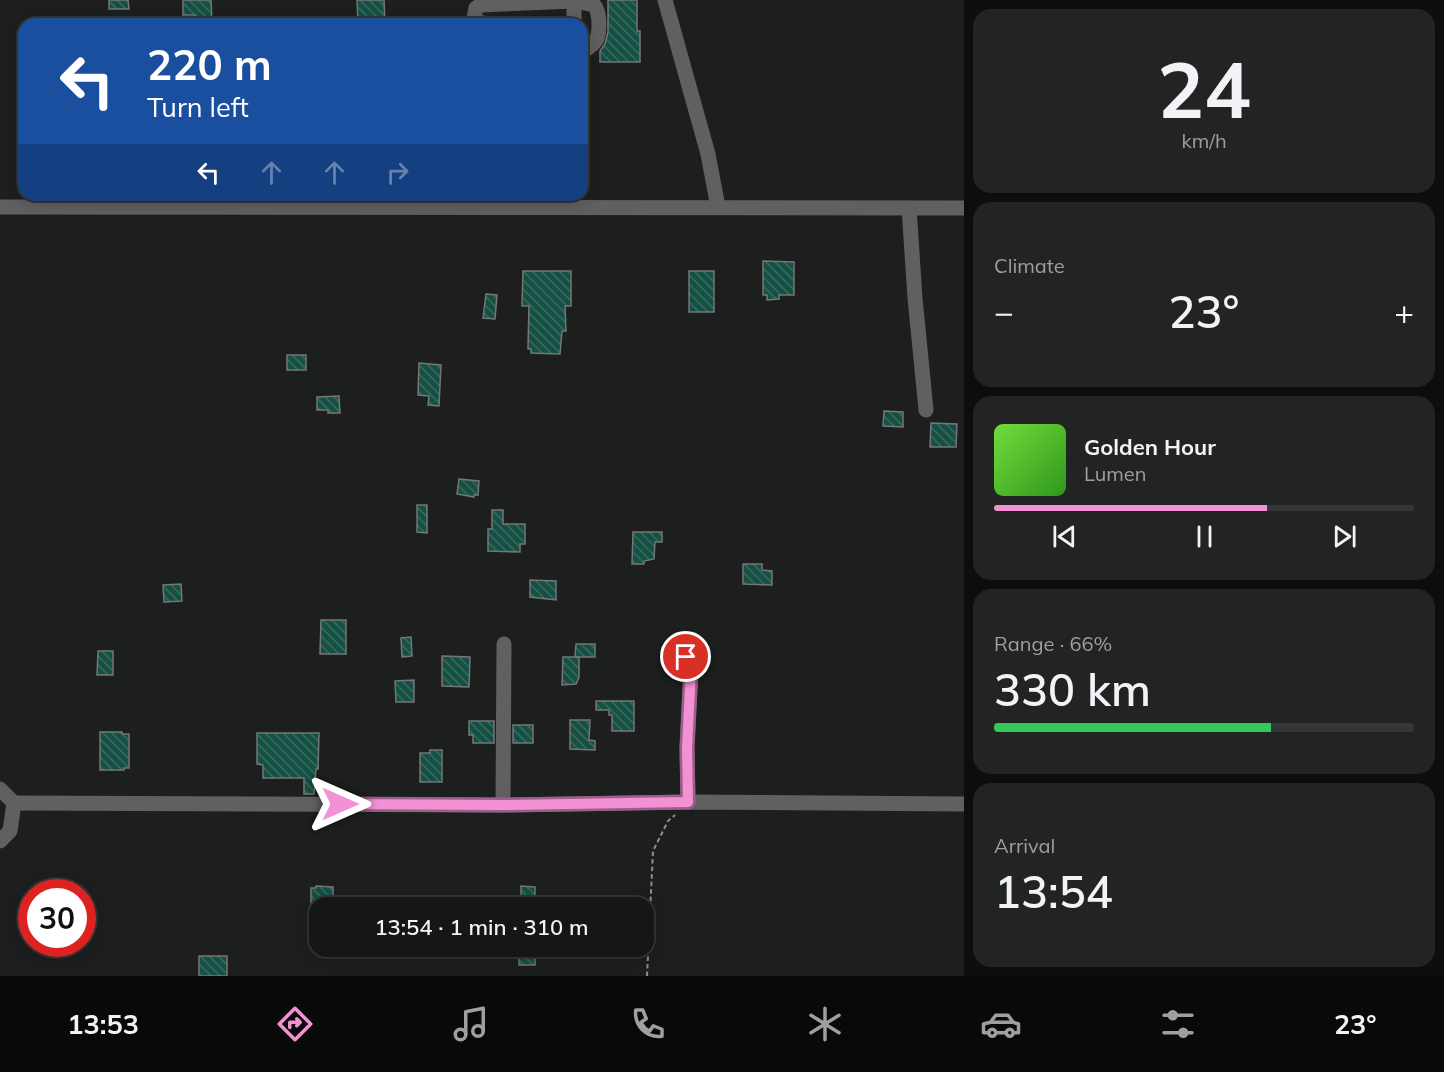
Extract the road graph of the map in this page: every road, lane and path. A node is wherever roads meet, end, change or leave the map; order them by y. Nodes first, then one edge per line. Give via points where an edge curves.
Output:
1 (665, 0) edge
2 (574, 2) junction
3 (474, 18) edge
4 (574, 18) edge
5 (588, 47) edge
6 (247, 201) edge
7 (368, 201) edge
8 (574, 201) edge
9 (0, 207) edge
10 (718, 207) junction
11 (909, 208) junction
12 (964, 208) edge
13 (926, 410) dead end
14 (504, 644) dead end
15 (686, 657) dead end
16 (0, 789) edge
17 (688, 802) junction
18 (14, 803) junction
19 (964, 804) edge
20 (503, 805) junction
21 (0, 841) edge
22 (647, 976) edge

1 - 10 street via 708,154
2 - 3 street via 481,5
2 - 4 street
2 - 5 street via 594,5 598,13 596,41
6 - 7 street
6 - 9 street
7 - 8 street
8 - 10 street
10 - 11 street
11 - 12 street
11 - 13 street
14 - 20 street
15 - 17 street via 691,668
16 - 18 street
17 - 19 street
17 - 20 street
17 - 22 path via 668,821 653,851
18 - 20 street
18 - 21 street via 10,831

